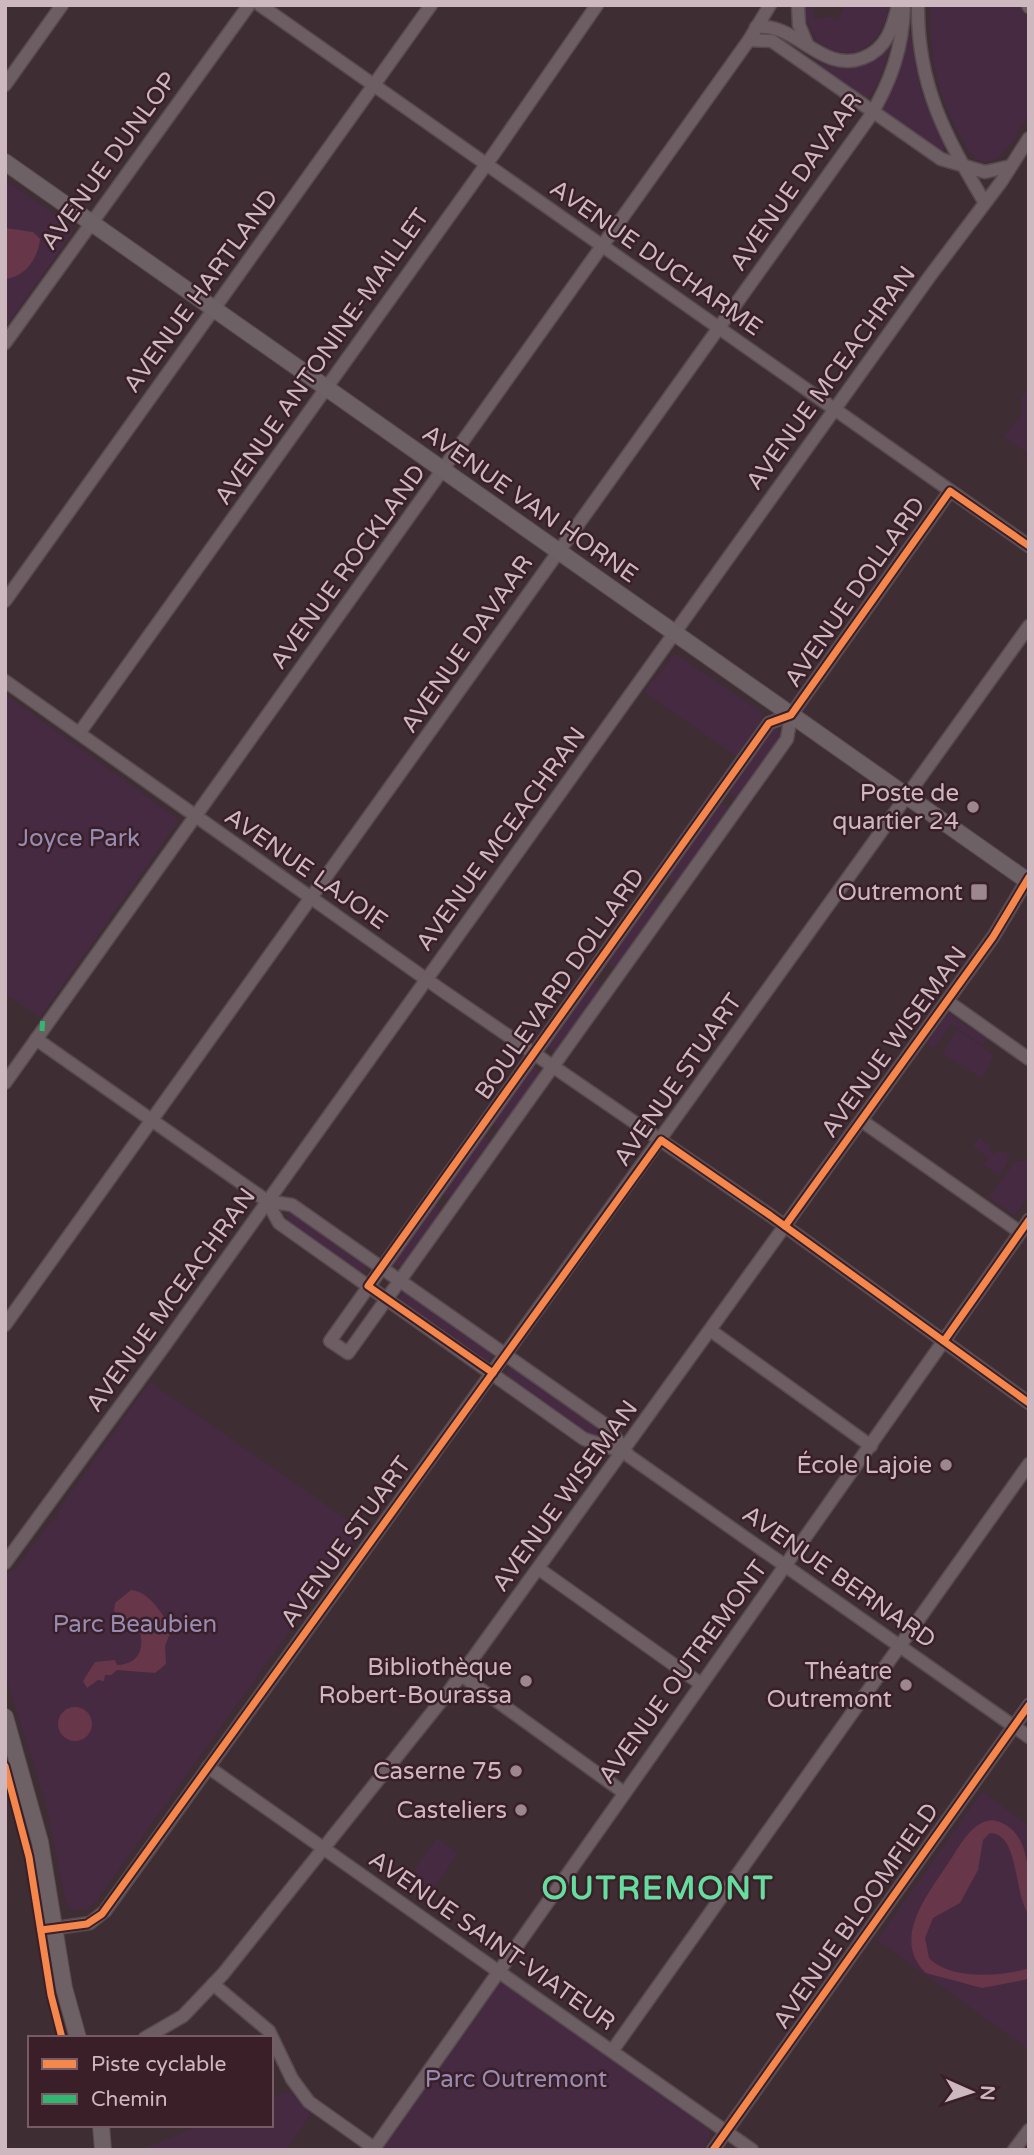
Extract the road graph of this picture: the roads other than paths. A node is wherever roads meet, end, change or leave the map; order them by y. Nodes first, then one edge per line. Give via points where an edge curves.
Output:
1 (62, 5) edge
2 (249, 5) edge
3 (260, 5) edge
4 (431, 5) edge
5 (597, 5) edge
6 (770, 5) edge
7 (798, 5) edge
8 (898, 5) edge
9 (904, 5) edge
10 (918, 5) edge
11 (756, 27) junction
12 (749, 40) junction
13 (807, 44) junction
14 (5, 85) edge
15 (374, 85) junction
16 (873, 112) junction
17 (1029, 138) edge
18 (5, 162) edge
19 (485, 163) junction
20 (1011, 166) junction
21 (964, 167) junction
22 (985, 203) junction
23 (91, 223) junction
24 (602, 246) junction
25 (214, 309) junction
26 (719, 328) junction
27 (5, 343) edge
28 (327, 388) junction
29 (834, 410) junction
30 (443, 470) junction
31 (950, 491) junction
32 (1029, 546) edge
33 (558, 551) junction
34 (5, 601) edge
35 (1029, 626) edge
36 (674, 633) junction
37 (5, 681) edge
38 (791, 715) junction
39 (80, 732) junction
40 (907, 797) junction
41 (195, 817) junction
42 (1028, 880) edge
43 (311, 898) junction
44 (427, 980) junction
45 (947, 1001) junction
46 (36, 1039) junction
47 (534, 1054) junction
48 (1029, 1059) edge
49 (553, 1066) junction
50 (5, 1083) edge
51 (152, 1120) junction
52 (862, 1121) junction
53 (661, 1140) junction
54 (267, 1201) junction
55 (1029, 1220) edge
56 (785, 1226) junction
57 (1020, 1232) junction
58 (381, 1267) junction
59 (399, 1280) junction
60 (368, 1286) junction
61 (387, 1299) junction
62 (5, 1325) edge
63 (710, 1331) junction
64 (944, 1341) junction
65 (506, 1356) junction
66 (493, 1373) junction
67 (1029, 1403) edge
68 (871, 1446) junction
69 (624, 1451) junction
70 (1029, 1464) edge
71 (5, 1563) edge
72 (785, 1565) junction
73 (539, 1569) junction
74 (900, 1645) junction
75 (461, 1675) junction
76 (701, 1684) junction
77 (1029, 1705) edge
78 (5, 1717) edge
79 (1013, 1726) junction
80 (1029, 1737) edge
81 (208, 1767) junction
82 (623, 1792) junction
83 (325, 1849) junction
84 (56, 1928) junction
85 (498, 1971) junction
86 (214, 1984) junction
87 (77, 2036) edge
88 (149, 2036) edge
89 (271, 2036) edge
90 (273, 2039) edge
91 (612, 2051) junction
92 (101, 2127) edge
93 (1029, 2130) edge
94 (726, 2131) junction
95 (373, 2149) edge
96 (103, 2150) edge
97 (713, 2150) edge
98 (752, 2150) edge
99 (1014, 2150) edge

1 - 14 street
2 - 23 street, AVENUE DUNLOP
3 - 15 street, AVENUE DUCHARME
4 - 15 street, AVENUE HARTLAND
5 - 19 street, AVENUE ANTONINE-MAILLET
6 - 11 street, AVENUE ROCKLAND
7 - 13 street
8 - 13 street via 888,37 868,56 838,61
9 - 16 street, AVENUE DAVAAR via 895,63
10 - 21 street via 925,83
11 - 12 street, AVENUE ROCKLAND
11 - 13 street via 778,28
12 - 16 street via 772,41
12 - 24 street, AVENUE ROCKLAND
15 - 19 street, AVENUE DUCHARME
15 - 25 street, AVENUE HARTLAND
16 - 21 street via 935,156
16 - 26 street, AVENUE DAVAAR
17 - 20 street, AVENUE MCEACHRAN
18 - 23 main road, AVENUE VAN HORNE
19 - 24 street, AVENUE DUCHARME
19 - 28 street, AVENUE ANTONINE-MAILLET
20 - 21 street via 989,172
20 - 22 street, AVENUE MCEACHRAN
21 - 22 street
22 - 29 street, AVENUE MCEACHRAN
23 - 25 main road, AVENUE VAN HORNE
23 - 27 street, AVENUE DUNLOP
24 - 26 street, AVENUE DUCHARME
24 - 30 street, AVENUE ROCKLAND
25 - 28 main road, AVENUE VAN HORNE
25 - 34 street, AVENUE HARTLAND
26 - 29 street, AVENUE DUCHARME
26 - 33 street, AVENUE DAVAAR
28 - 30 main road, AVENUE VAN HORNE
28 - 39 street, AVENUE ANTONINE-MAILLET
29 - 31 street, AVENUE DUCHARME
29 - 36 street, AVENUE MCEACHRAN
30 - 33 main road, AVENUE VAN HORNE
30 - 41 street, AVENUE ROCKLAND
31 - 32 street, AVENUE DUCHARME
31 - 38 street, AVENUE DOLLARD
33 - 36 main road, AVENUE VAN HORNE
33 - 43 street, AVENUE DAVAAR
35 - 40 street, AVENUE STUART
36 - 38 main road, AVENUE VAN HORNE
36 - 44 street, AVENUE MCEACHRAN
37 - 39 street, AVENUE LAJOIE
38 - 40 main road, AVENUE VAN HORNE
38 - 47 street, BOULEVARD DOLLARD via 769,723
38 - 49 street, BOULEVARD DOLLARD via 787,739
39 - 41 street, AVENUE LAJOIE
40 - 42 main road, AVENUE VAN HORNE
40 - 53 street, AVENUE STUART
41 - 43 street, AVENUE LAJOIE
41 - 46 street, AVENUE ROCKLAND
42 - 45 street, AVENUE WISEMAN
43 - 44 street, AVENUE LAJOIE
43 - 51 street, AVENUE DAVAAR
44 - 47 street, AVENUE LAJOIE
44 - 54 street, AVENUE MCEACHRAN
45 - 48 street
45 - 52 street, AVENUE WISEMAN
46 - 50 street, AVENUE ROCKLAND
46 - 51 street
47 - 49 street, AVENUE LAJOIE
47 - 58 street, BOULEVARD DOLLARD
49 - 53 street, AVENUE LAJOIE
49 - 59 street, BOULEVARD DOLLARD
51 - 54 street
51 - 62 street, AVENUE DAVAAR
52 - 56 street, AVENUE WISEMAN
52 - 57 street
53 - 56 street, AVENUE LAJOIE
53 - 65 street, AVENUE STUART
54 - 58 street, AVENUE BERNARD via 292,1205
54 - 60 street, AVENUE BERNARD via 279,1223
54 - 71 street, AVENUE MCEACHRAN
55 - 57 street, AVENUE OUTREMONT
56 - 63 street, AVENUE WISEMAN
56 - 64 street, AVENUE LAJOIE
57 - 64 street, AVENUE OUTREMONT
58 - 59 street, AVENUE BERNARD
58 - 60 street, BOULEVARD DOLLARD
59 - 61 street, BOULEVARD DOLLARD
59 - 65 street, AVENUE BERNARD
60 - 61 street, AVENUE BERNARD
60 - 61 street, BOULEVARD DOLLARD via 330,1341 348,1353
61 - 66 street, AVENUE BERNARD
63 - 68 street
63 - 69 street, AVENUE WISEMAN
64 - 67 street, AVENUE LAJOIE
64 - 68 street, AVENUE OUTREMONT
65 - 66 street, AVENUE STUART
65 - 69 street, AVENUE BERNARD via 607,1426
66 - 69 street, AVENUE BERNARD via 584,1439
66 - 81 street, AVENUE STUART
68 - 72 street, AVENUE OUTREMONT
69 - 72 street, AVENUE BERNARD
69 - 73 street, AVENUE WISEMAN
70 - 74 street
72 - 74 street, AVENUE BERNARD
72 - 76 street, AVENUE OUTREMONT
73 - 75 street, AVENUE WISEMAN
73 - 76 street
74 - 79 street, AVENUE BERNARD
74 - 91 street
75 - 82 street
75 - 83 street, AVENUE WISEMAN
76 - 82 street, AVENUE OUTREMONT
77 - 79 street, AVENUE BLOOMFIELD
78 - 84 main road via 37,1830
79 - 80 street, AVENUE BERNARD
79 - 94 street, AVENUE BLOOMFIELD
81 - 83 street, AVENUE SAINT-VIATEUR
81 - 84 street, AVENUE STUART via 100,1917 87,1924
82 - 85 street, AVENUE OUTREMONT
83 - 85 street, AVENUE SAINT-VIATEUR
83 - 86 street, AVENUE WISEMAN
84 - 87 main road via 64,1987
85 - 91 street, AVENUE SAINT-VIATEUR
85 - 95 street, AVENUE OUTREMONT
86 - 88 street, AVENUE WISEMAN via 184,2016
86 - 89 street
90 - 95 street via 309,2102
91 - 94 street, AVENUE SAINT-VIATEUR
92 - 96 main road
93 - 99 street
94 - 97 street, AVENUE BLOOMFIELD
94 - 98 street, AVENUE SAINT-VIATEUR

